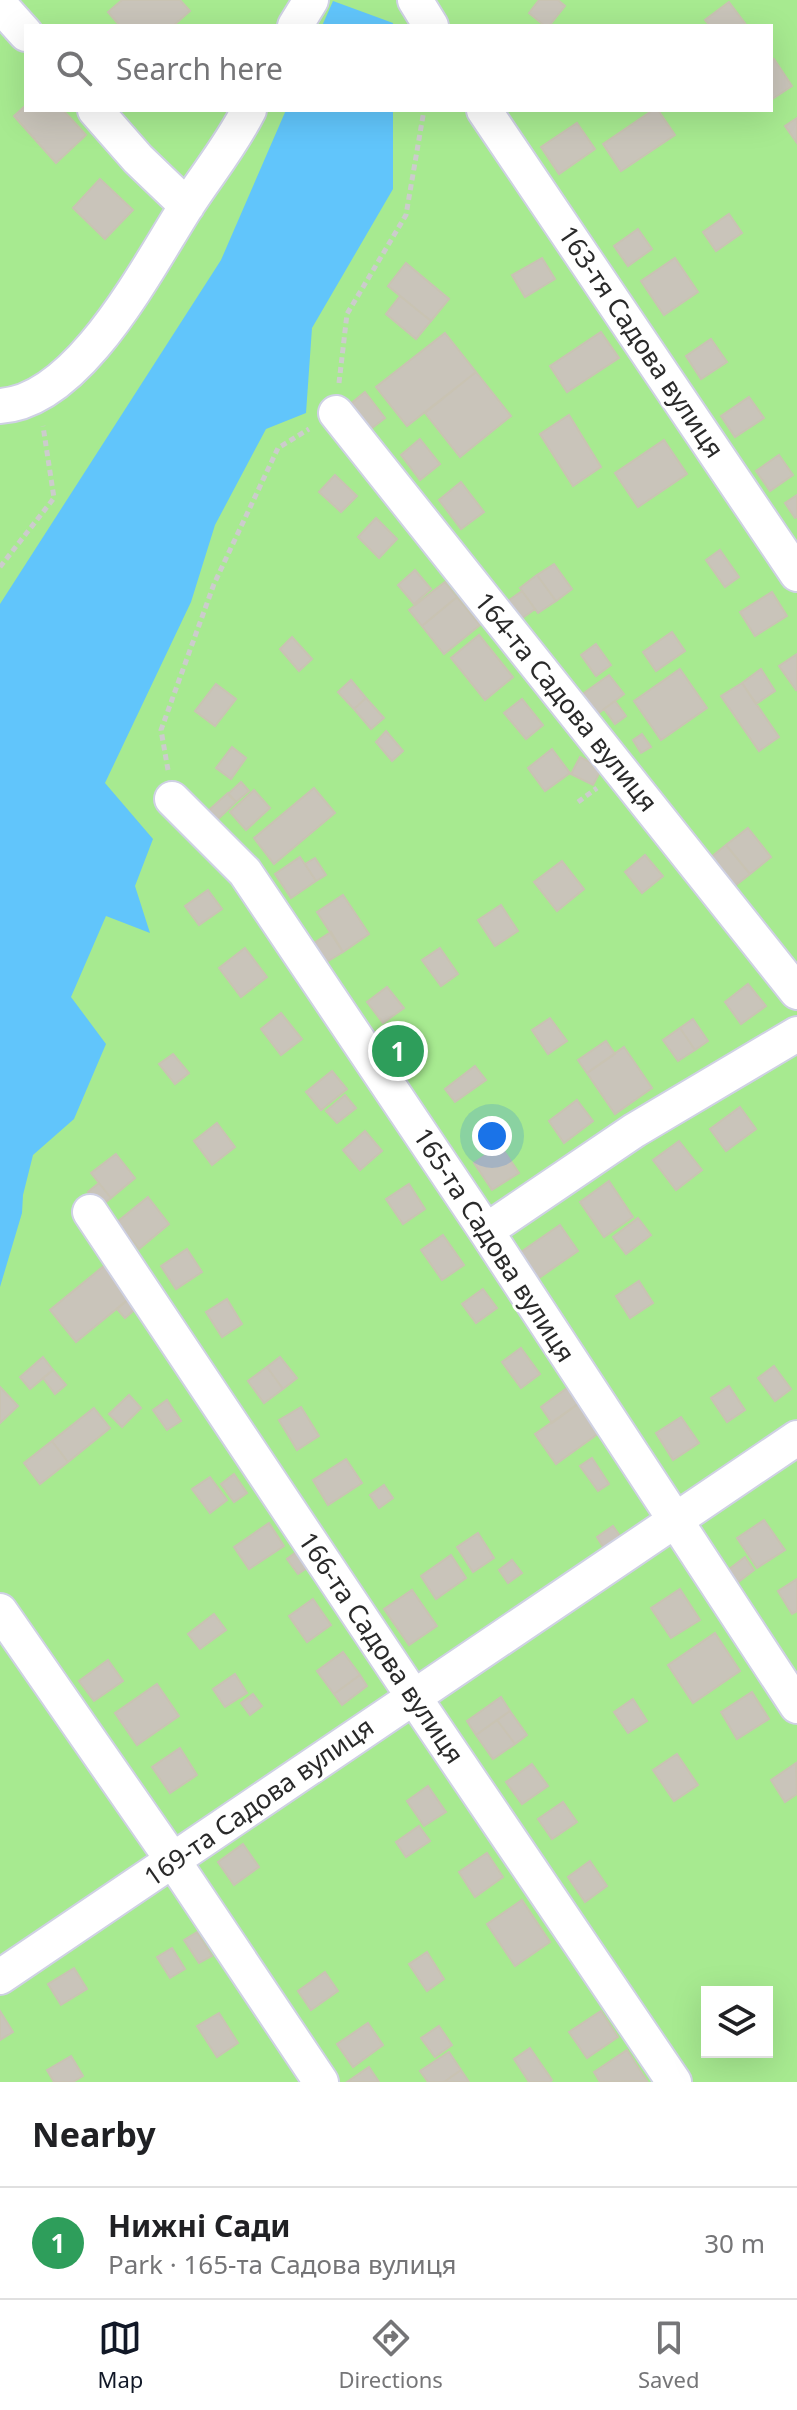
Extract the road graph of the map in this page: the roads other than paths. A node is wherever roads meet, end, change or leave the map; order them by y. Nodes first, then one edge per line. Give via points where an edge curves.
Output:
1 (311, 0) edge
2 (415, 0) edge
3 (0, 5) edge
4 (296, 24) edge
5 (430, 24) edge
6 (24, 32) edge
7 (97, 112) edge
8 (248, 112) edge
9 (485, 112) edge
10 (187, 206) junction
11 (1, 406) edge
12 (336, 413) road end
13 (797, 574) edge
14 (172, 799) road end
15 (797, 992) edge
16 (797, 1034) edge
17 (90, 1212) dead end
18 (486, 1231) junction
19 (797, 1438) edge
20 (674, 1521) junction
21 (0, 1611) edge
22 (413, 1696) junction
23 (797, 1706) edge
24 (174, 1862) junction
25 (0, 1977) edge
26 (321, 2082) edge
27 (674, 2082) edge

1 - 4 street
2 - 5 street
3 - 6 street
7 - 10 street
8 - 10 street
9 - 13 street, 163-тя Садова вулиця
10 - 11 street via 137,289 85,356 38,397
12 - 15 street, 164-та Садова вулиця
14 - 18 street, 165-та Садова вулиця via 245,872
16 - 18 street via 635,1130
17 - 22 street, 166-та Садова вулиця
18 - 20 street, 165-та Садова вулиця
19 - 20 street, 169-та Садова вулиця
20 - 22 street, 169-та Садова вулиця
20 - 23 street, 165-та Садова вулиця
21 - 24 street
22 - 24 street, 169-та Садова вулиця
22 - 27 street, 166-та Садова вулиця
24 - 25 street, 169-та Садова вулиця
24 - 26 street

